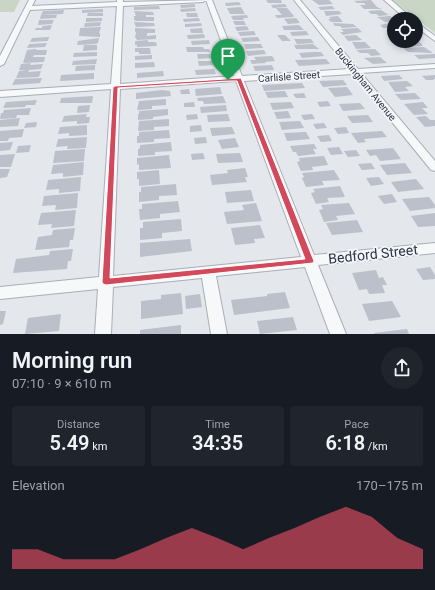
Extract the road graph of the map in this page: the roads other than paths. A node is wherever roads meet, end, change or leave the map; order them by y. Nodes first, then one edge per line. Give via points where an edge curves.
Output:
1 (32, 0) edge
2 (203, 0) edge
3 (209, 0) edge
4 (298, 0) edge
5 (386, 0) edge
6 (120, 2) edge
7 (28, 8) junction
8 (401, 12) edge
9 (423, 30) edge
10 (435, 39) edge
11 (0, 64) edge
12 (435, 66) edge
13 (356, 71) junction
14 (239, 79) junction
15 (115, 87) junction
16 (0, 94) edge
17 (435, 168) edge
18 (435, 248) edge
19 (310, 261) junction
20 (208, 271) junction
21 (106, 282) junction
22 (0, 293) edge
23 (103, 334) edge
24 (219, 334) edge
25 (338, 334) edge

1 - 7 street
2 - 6 street
3 - 14 street
4 - 13 street, Buckingham Avenue
5 - 8 street
6 - 7 street
6 - 15 street
7 - 11 street
9 - 10 street
12 - 13 street, Carlisle Street
13 - 14 street, Carlisle Street
13 - 17 street, Buckingham Avenue
14 - 15 street, Carlisle Street
14 - 19 street
15 - 16 street, Carlisle Street
15 - 21 street
18 - 19 street, Bedford Street
19 - 20 street, Bedford Street
19 - 25 street
20 - 21 street, Bedford Street
20 - 24 street
21 - 22 street, Bedford Street
21 - 23 street

